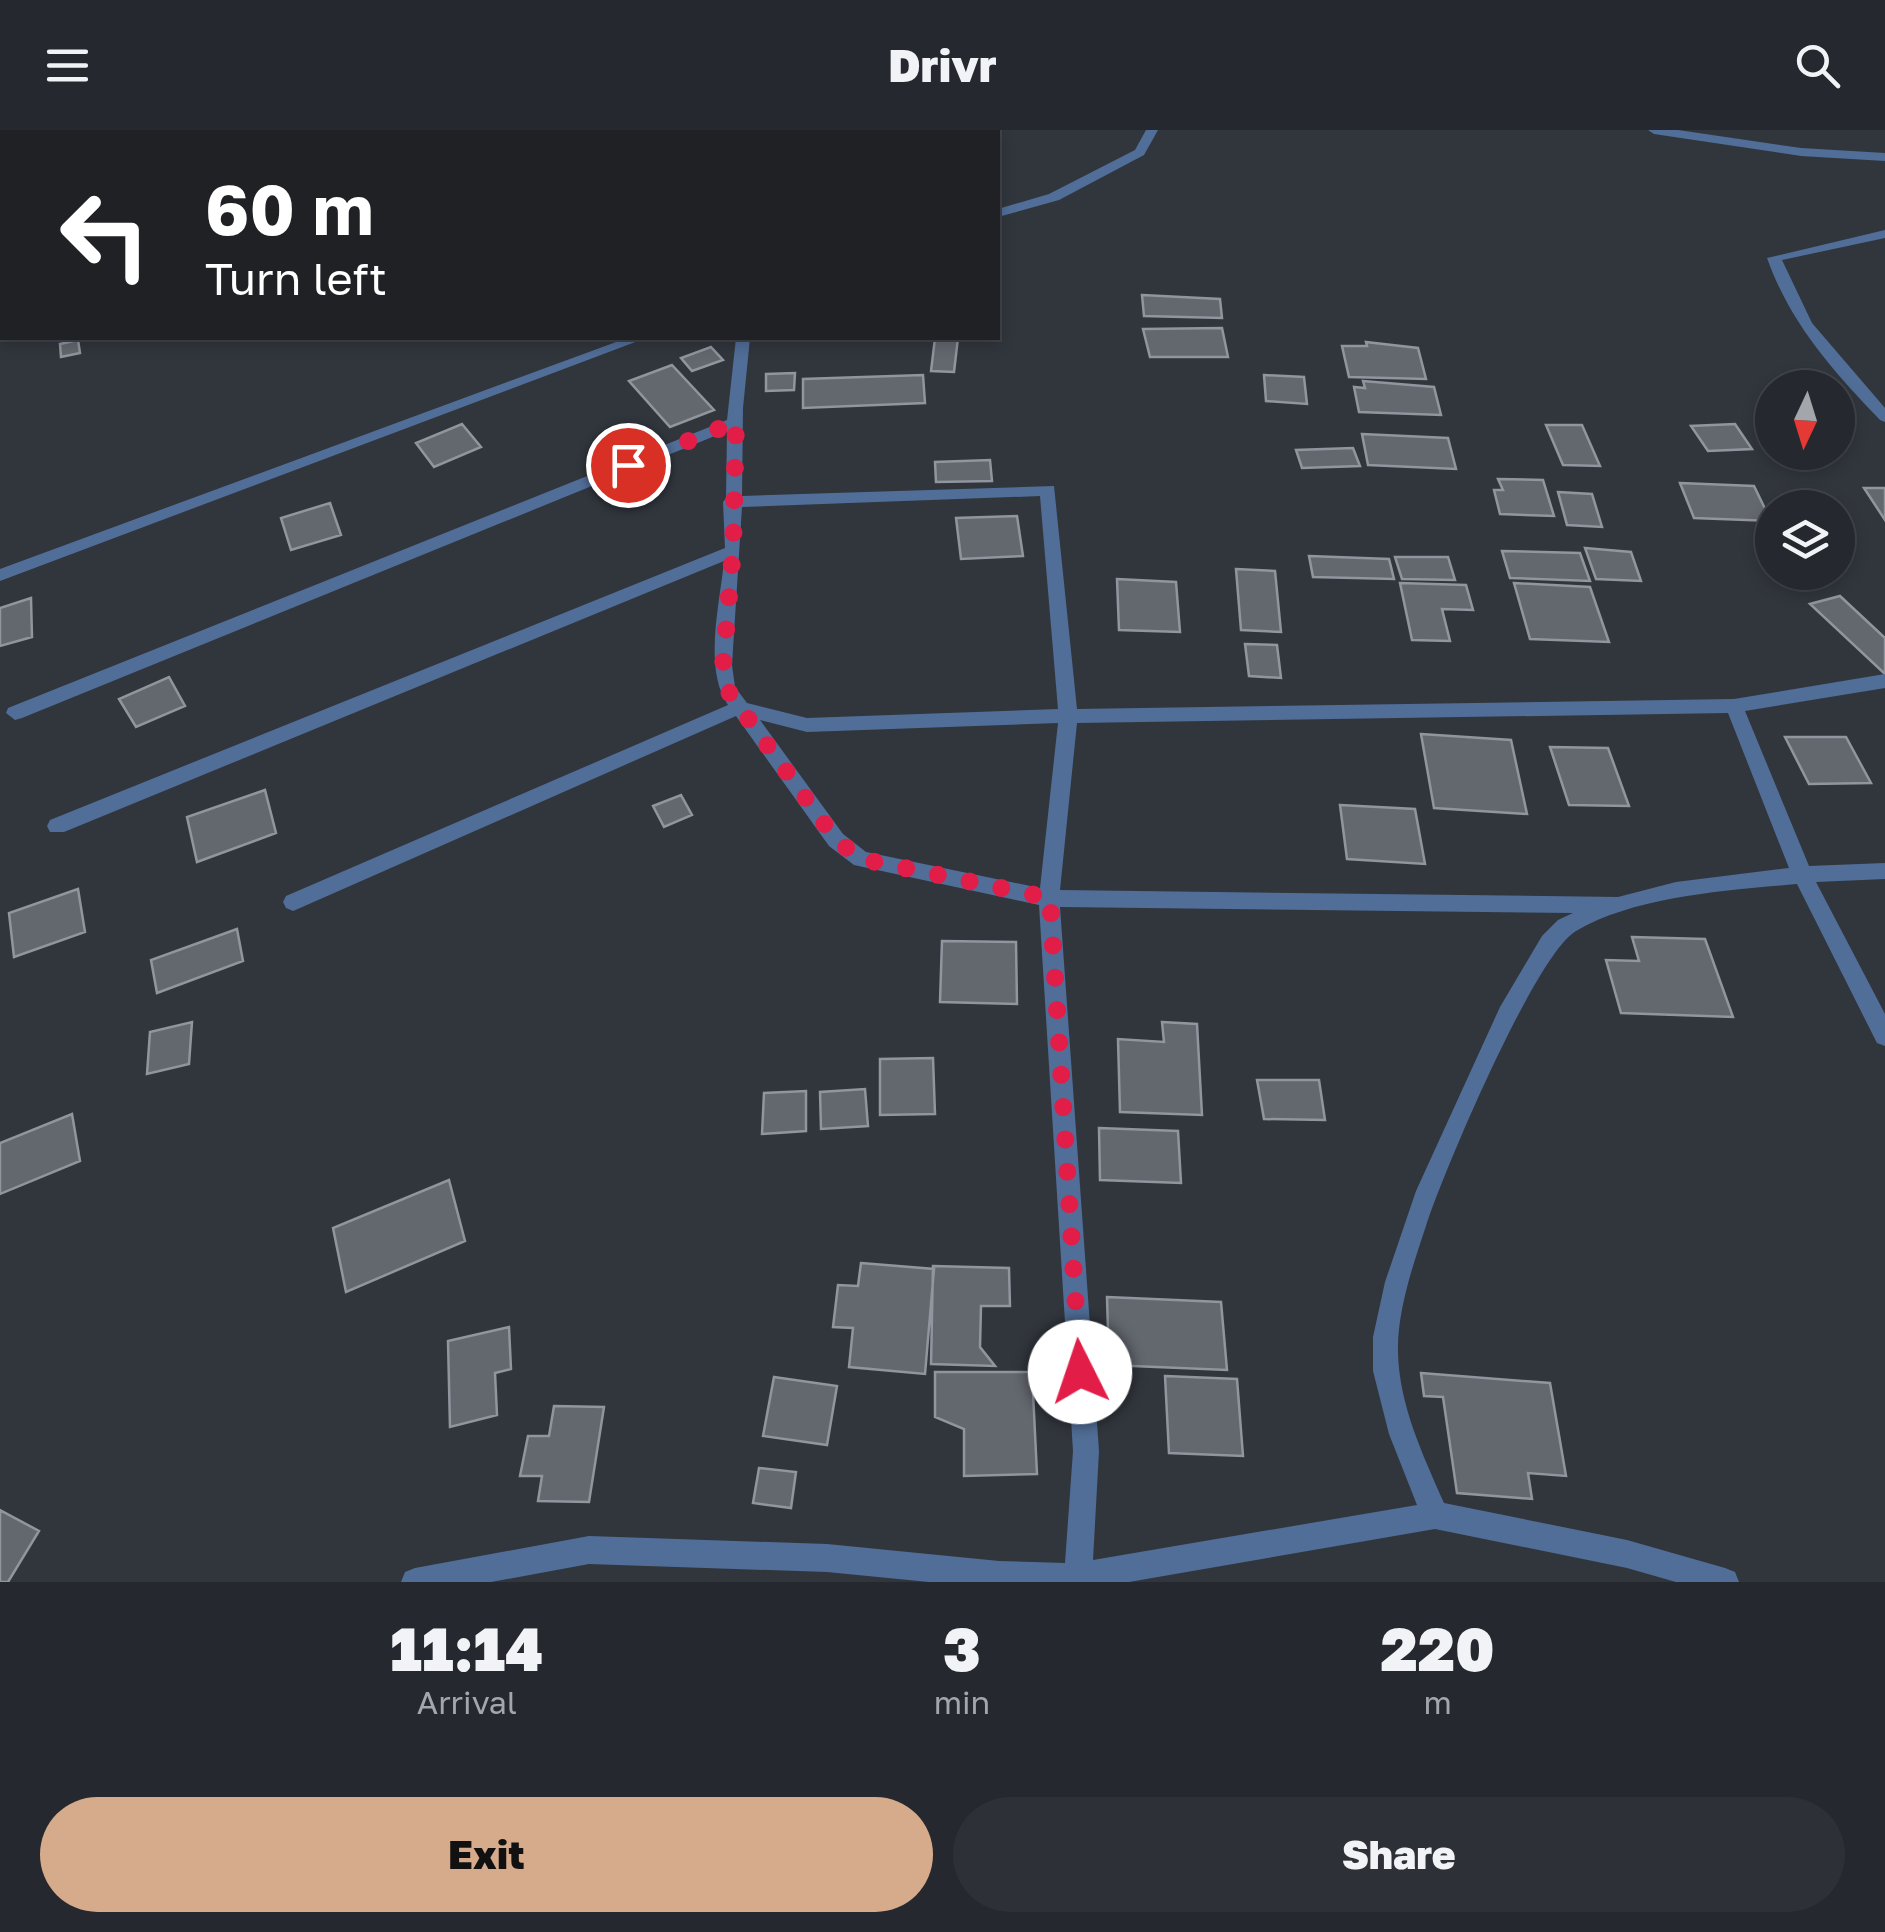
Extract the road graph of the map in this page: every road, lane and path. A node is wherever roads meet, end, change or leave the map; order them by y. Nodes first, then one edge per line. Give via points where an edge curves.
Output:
1 (1152, 130) edge
2 (1654, 130) edge
3 (1885, 157) edge
4 (1000, 212) edge
5 (1885, 234) edge
6 (634, 340) edge
7 (742, 340) edge
8 (1885, 417) edge
9 (736, 422) junction
10 (730, 502) junction
11 (733, 551) junction
12 (0, 576) edge
13 (1885, 681) edge
14 (1734, 706) junction
15 (738, 708) junction
16 (15, 713) dead end
17 (1068, 716) junction
18 (57, 826) dead end
19 (1885, 871) edge
20 (1800, 872) junction
21 (1050, 898) junction
22 (293, 902) dead end
23 (1617, 905) junction
24 (1885, 1036) edge
25 (1435, 1515) junction
26 (1078, 1577) junction
27 (416, 1582) edge
28 (1725, 1582) edge

1 - 4 street via 1140,152 1054,197
2 - 3 street
5 - 8 street via 1774,258 1784,294 1813,337
6 - 12 street
7 - 9 street
9 - 10 street
9 - 16 street
10 - 11 street
10 - 17 street via 1048,490
11 - 15 street via 723,665
11 - 18 street
13 - 14 street
14 - 17 street
14 - 20 street
15 - 17 street via 807,725
15 - 21 street via 836,840 861,859
15 - 22 street
17 - 21 street
19 - 20 street
20 - 23 street
20 - 24 street
21 - 23 street
21 - 26 street via 1086,1451
23 - 25 street via 1561,928 1524,980 1416,1218 1384,1347 1394,1418
25 - 26 street
25 - 28 street via 1627,1554
26 - 27 street via 827,1558 589,1550

